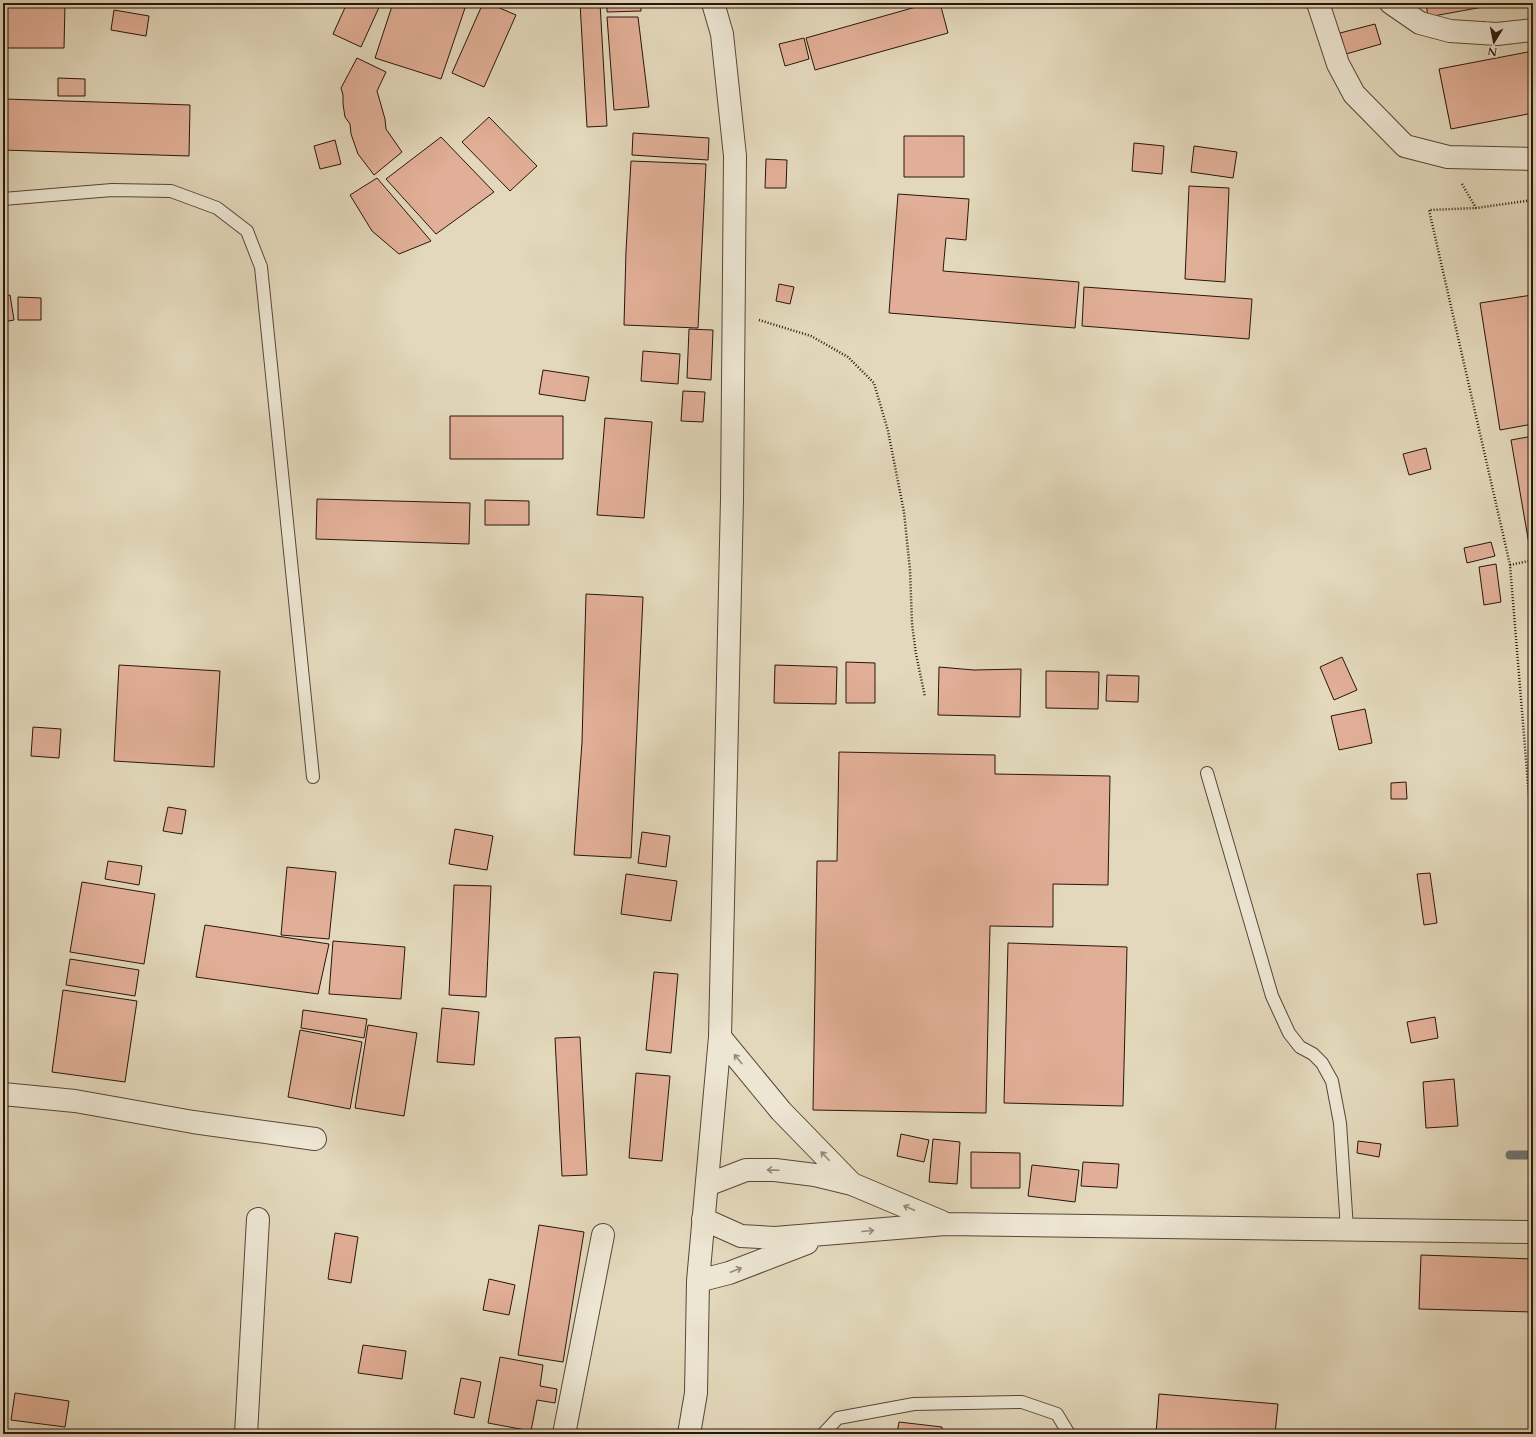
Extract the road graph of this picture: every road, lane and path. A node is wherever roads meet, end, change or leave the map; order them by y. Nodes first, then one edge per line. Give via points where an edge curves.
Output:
1 (713, 3) edge
2 (1318, 3) edge
3 (1391, 3) edge
4 (1533, 30) edge
5 (1533, 159) edge
6 (3, 199) edge
7 (1533, 200) edge
8 (732, 315) junction
9 (1533, 560) edge
10 (1510, 565) junction
11 (925, 697) dead end
12 (1207, 773) dead end
13 (313, 777) dead end
14 (1533, 845) edge
15 (720, 1037) junction
16 (3, 1094) edge
17 (316, 1138) dead end
18 (852, 1184) junction
19 (707, 1185) junction
20 (258, 1218) dead end
21 (704, 1220) junction
22 (945, 1224) junction
23 (1347, 1229) junction
24 (1533, 1232) edge
25 (829, 1234) junction
26 (603, 1236) dead end
27 (698, 1281) junction
28 (246, 1434) edge
29 (564, 1434) edge
30 (689, 1434) edge
31 (823, 1434) edge
32 (1068, 1434) edge

1 - 8 street via 722,34 735,156
2 - 5 street via 1338,64 1354,94 1405,146 1448,157
3 - 4 street via 1420,23 1450,31 1497,34
6 - 13 lane via 112,190 171,191 217,208 247,231 261,267
7 - 10 path via 1476,208 1429,210
8 - 11 path via 765,321 811,336 848,357 874,383 888,432 904,512 911,575 912,624
8 - 15 street via 732,499
9 - 10 path
10 - 14 path
12 - 23 lane via 1272,996 1289,1033 1300,1047 1322,1063 1332,1081 1340,1123
18 -> 15 street via 781,1111
15 - 19 street
16 - 17 street via 75,1101 193,1122
18 -> 19 street via 815,1175 775,1170 746,1170
22 -> 18 street
19 - 21 street
20 - 28 street
21 - 25 street via 741,1236 775,1238
21 - 27 street
22 - 23 street
25 -> 22 street
23 - 24 street
27 -> 25 street via 729,1273
26 - 29 street
27 - 30 street via 696,1393
31 - 32 lane via 838,1418 914,1404 1022,1402 1058,1414

